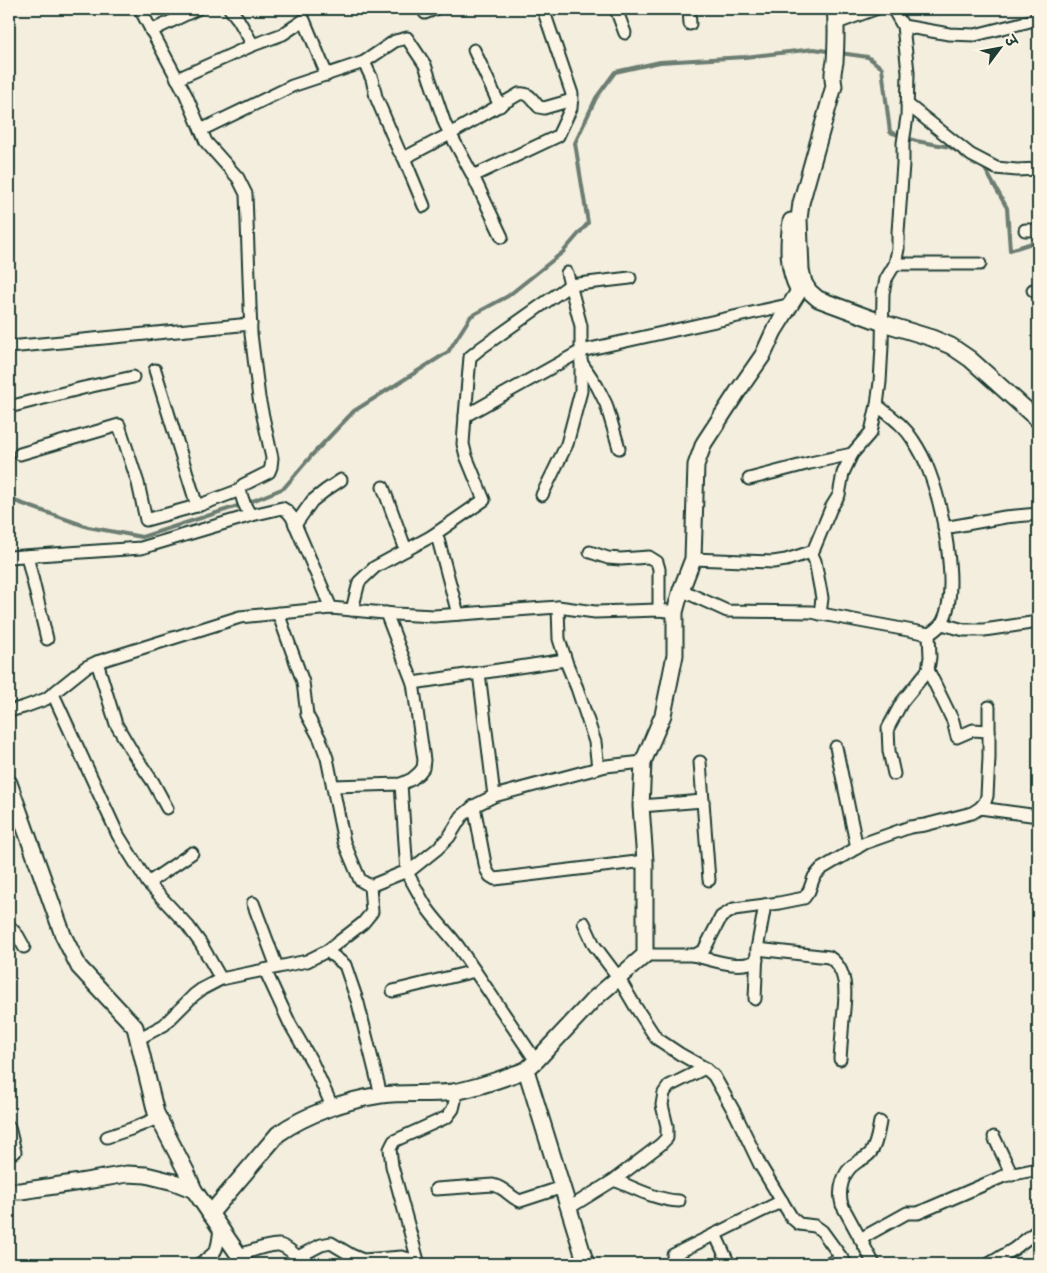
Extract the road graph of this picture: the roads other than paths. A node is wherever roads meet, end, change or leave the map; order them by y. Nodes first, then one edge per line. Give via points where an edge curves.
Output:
1 (140, 9) edge
2 (198, 9) edge
3 (230, 9) edge
4 (299, 9) edge
5 (543, 9) edge
6 (616, 9) edge
7 (689, 9) edge
8 (875, 9) edge
9 (893, 9) edge
10 (836, 16) edge
11 (1038, 19) edge
12 (304, 20) junction
13 (690, 24) dead end
14 (902, 26) junction
15 (152, 31) junction
16 (625, 33) dead end
17 (253, 45) junction
18 (474, 50) dead end
19 (364, 62) junction
20 (327, 75) junction
21 (177, 79) junction
22 (572, 100) junction
23 (908, 104) junction
24 (500, 106) junction
25 (201, 130) junction
26 (450, 134) junction
27 (404, 158) junction
28 (1038, 170) edge
29 (473, 176) junction
30 (424, 206) dead end
31 (1025, 230) dead end
32 (1038, 230) edge
33 (502, 237) dead end
34 (895, 264) junction
35 (980, 264) dead end
36 (567, 272) dead end
37 (630, 278) dead end
38 (570, 285) junction
39 (798, 293) junction
40 (251, 324) junction
41 (883, 327) junction
42 (9, 347) edge
43 (581, 357) junction
44 (155, 370) dead end
45 (133, 377) dead end
46 (877, 405) junction
47 (9, 407) edge
48 (465, 416) junction
49 (1038, 420) edge
50 (1038, 430) edge
51 (619, 448) dead end
52 (20, 454) dead end
53 (852, 454) junction
54 (749, 479) dead end
55 (340, 480) dead end
56 (383, 487) dead end
57 (542, 495) dead end
58 (245, 502) junction
59 (197, 506) junction
60 (1038, 514) edge
61 (295, 525) junction
62 (944, 528) junction
63 (432, 536) junction
64 (406, 550) junction
65 (590, 552) dead end
66 (812, 552) junction
67 (27, 556) junction
68 (9, 558) edge
69 (694, 559) junction
70 (681, 590) junction
71 (331, 608) junction
72 (558, 608) junction
73 (352, 610) junction
74 (659, 610) junction
75 (675, 612) junction
76 (278, 613) junction
77 (386, 613) junction
78 (458, 614) junction
79 (820, 614) junction
80 (1038, 622) edge
81 (942, 624) junction
82 (929, 634) junction
83 (47, 638) dead end
84 (565, 660) junction
85 (97, 662) junction
86 (928, 670) junction
87 (480, 673) junction
88 (413, 683) junction
89 (53, 694) junction
90 (989, 707) dead end
91 (9, 710) edge
92 (989, 731) junction
93 (836, 746) dead end
94 (643, 762) junction
95 (700, 762) dead end
96 (598, 768) junction
97 (894, 774) dead end
98 (9, 783) edge
99 (401, 784) junction
100 (333, 786) junction
101 (494, 796) junction
102 (703, 801) junction
103 (474, 806) junction
104 (641, 806) junction
105 (167, 808) dead end
106 (980, 808) junction
107 (1038, 816) edge
108 (857, 848) junction
109 (192, 853) dead end
110 (645, 861) junction
111 (407, 873) junction
112 (709, 880) dead end
113 (148, 883) junction
114 (370, 886) junction
115 (253, 903) dead end
116 (765, 905) junction
117 (584, 923) dead end
118 (9, 926) edge
119 (24, 948) dead end
120 (326, 951) junction
121 (645, 955) junction
122 (692, 955) junction
123 (757, 955) junction
124 (277, 967) junction
125 (265, 970) junction
126 (475, 971) junction
127 (618, 978) junction
128 (221, 979) junction
129 (393, 991) dead end
130 (755, 999) dead end
131 (138, 1039) junction
132 (840, 1059) dead end
133 (531, 1065) junction
134 (705, 1068) junction
135 (453, 1092) junction
136 (381, 1095) junction
137 (332, 1106) junction
138 (158, 1118) junction
139 (880, 1122) dead end
140 (9, 1127) edge
141 (107, 1137) dead end
142 (994, 1137) dead end
143 (15, 1152) dead end
144 (1038, 1169) edge
145 (1012, 1175) junction
146 (614, 1180) junction
147 (563, 1187) junction
148 (436, 1189) dead end
149 (194, 1190) junction
150 (9, 1191) edge
151 (679, 1201) dead end
152 (782, 1202) junction
153 (569, 1208) junction
154 (210, 1214) junction
155 (220, 1228) junction
156 (1038, 1230) edge
157 (715, 1234) junction
158 (860, 1239) junction
159 (673, 1254) dead end
160 (242, 1260) edge
161 (301, 1261) edge
162 (844, 1261) edge
163 (419, 1263) edge
164 (199, 1264) edge
165 (586, 1264) edge
166 (729, 1264) edge
167 (828, 1264) edge
168 (874, 1264) edge
169 (989, 1264) edge

1 - 15 street
2 - 15 street
3 - 17 street
4 - 12 street
5 - 22 street
6 - 16 street
7 - 13 street
8 - 10 street
9 - 14 street
10 - 39 street via 834,86 801,203
11 - 14 street via 975,35
12 - 17 street via 283,34
12 - 20 street
14 - 23 street
15 - 21 street
17 - 21 street
18 - 24 street
19 - 20 street
19 - 26 street via 407,38 425,66
19 - 27 street
20 - 25 street via 292,86
21 - 25 street
22 - 24 street via 544,108 525,93
22 - 29 street via 558,136
23 - 28 street via 971,155 996,168
23 - 34 street
24 - 26 street
25 - 40 street via 206,142 238,178 246,194
26 - 27 street
26 - 29 street
27 - 30 street
29 - 33 street
31 - 32 street
34 - 35 street
34 - 41 street via 886,279 883,293
36 - 38 street
37 - 38 street
38 - 43 street via 581,326
38 - 48 street via 470,357
39 - 41 street via 809,292
39 - 43 street
39 - 69 street via 763,355 704,443 696,465
40 - 42 street
40 - 58 street via 259,398 272,458 269,472 243,485
41 - 46 street
41 - 49 street via 932,338 951,346
41 - 50 street via 948,352
43 - 48 street
43 - 51 street via 606,404
43 - 57 street via 581,391 567,444
44 - 59 street
45 - 47 street
46 - 53 street via 871,432
46 - 62 street via 904,426 913,440 929,470
48 - 63 street via 463,444 484,500
52 - 59 street via 119,425 146,520
53 - 54 street
53 - 66 street via 839,495 830,508
55 - 61 street via 312,501
56 - 64 street
58 - 59 street
58 - 61 street via 282,508
58 - 67 street via 141,548
60 - 62 street
61 - 71 street
62 - 81 street via 949,590
63 - 64 street
63 - 78 street via 438,540
64 - 73 street via 375,567 360,582
65 - 74 street via 621,560 649,557 657,562 660,568
66 - 69 street via 773,562
66 - 79 street via 822,598
67 - 68 street
67 - 83 street
69 - 70 street
70 - 75 street
70 - 79 street via 727,611
71 - 73 street
71 - 76 street
72 - 74 street via 595,612
72 - 78 street
72 - 84 street via 559,639
73 - 77 street
74 - 75 street
75 - 94 street via 675,655 666,698
76 - 85 street via 240,617
76 - 100 street via 303,682 307,715 327,758
77 - 78 street
77 - 88 street
79 - 82 street
80 - 81 street via 984,630 964,630
81 - 82 street
82 - 86 street
84 - 87 street
84 - 96 street via 592,734
85 - 89 street
85 - 105 street via 116,724
86 - 92 street via 953,720 957,737 973,730
86 - 97 street via 902,702 888,728
87 - 88 street
87 - 101 street
88 - 99 street via 424,760 419,773
89 - 91 street
89 - 113 street via 118,834
90 - 92 street
92 - 106 street via 987,796
93 - 108 street
94 - 96 street
94 - 104 street
95 - 102 street
96 - 101 street
98 - 131 street via 63,935 79,967 135,1027
99 - 100 street
99 - 111 street
100 - 114 street via 344,842 360,880
101 - 103 street
102 - 104 street
102 - 112 street
103 - 110 street via 486,869 495,879
103 - 111 street via 462,816 449,837
104 - 110 street
106 - 107 street
106 - 108 street via 972,813 910,827
108 - 116 street via 821,869 804,898
109 - 113 street
110 - 121 street
111 - 114 street
111 - 126 street via 426,906
113 - 128 street via 188,926
114 - 120 street via 372,912 363,923
115 - 124 street
116 - 122 street via 734,909 721,917 704,950
116 - 123 street
117 - 127 street via 594,945
118 - 119 street
120 - 124 street via 307,961
120 - 136 street via 345,965
121 - 122 street
121 - 127 street
122 - 123 street via 739,966 752,963
123 - 130 street
123 - 132 street via 829,957 835,961 846,988
124 - 125 street
125 - 128 street
125 - 137 street
126 - 129 street
126 - 133 street
127 - 133 street
127 - 134 street via 656,1038
128 - 131 street via 194,995 164,1025
131 - 138 street
133 - 135 street via 489,1083
133 - 147 street
134 - 146 street via 669,1086 662,1105 667,1138
134 - 152 street via 714,1076
135 - 136 street
135 - 163 street via 453,1109 447,1117 394,1141 390,1149
136 - 137 street
137 - 154 street via 278,1134
138 - 141 street
138 - 149 street
139 - 158 street via 874,1148 849,1169 840,1186 842,1205
140 - 143 street
142 - 145 street
144 - 145 street
145 - 158 street via 918,1213 907,1213
146 - 151 street via 656,1197
146 - 153 street
147 - 148 street via 520,1201 493,1185
147 - 153 street
149 - 150 street via 161,1178 127,1174
149 - 154 street
152 - 157 street
152 - 162 street via 799,1224 815,1226 822,1231
153 - 165 street
154 - 155 street
155 - 160 street
155 - 164 street via 218,1249
156 - 169 street
157 - 159 street
157 - 166 street
158 - 168 street
160 - 161 street via 269,1246 280,1245
161 - 163 street via 322,1245 331,1243 363,1260 402,1257
162 - 167 street

